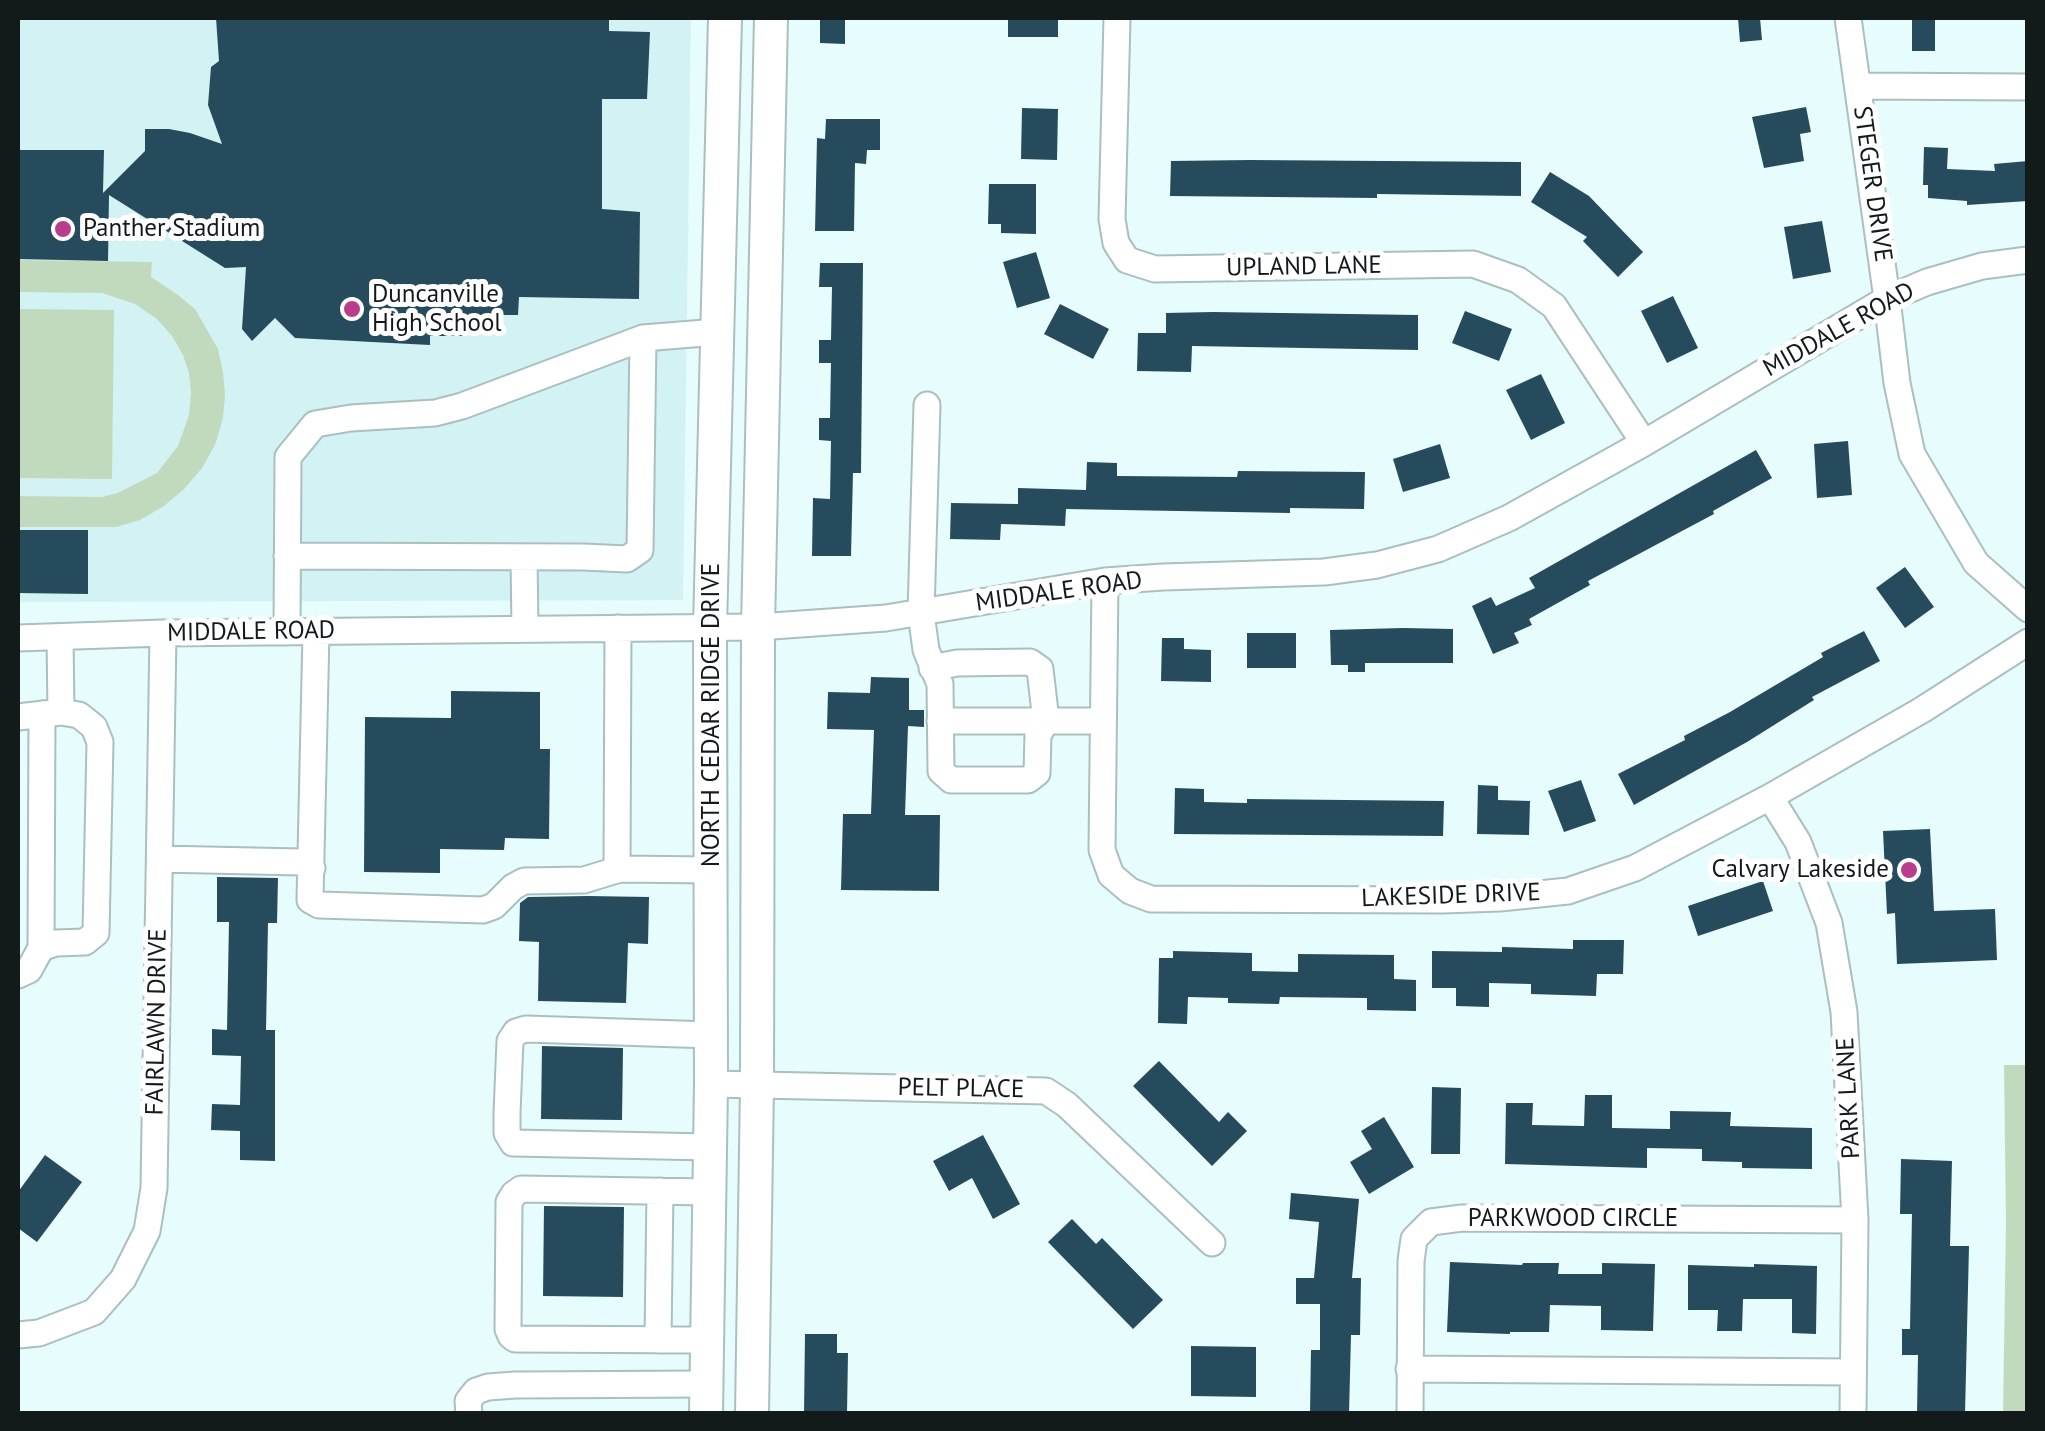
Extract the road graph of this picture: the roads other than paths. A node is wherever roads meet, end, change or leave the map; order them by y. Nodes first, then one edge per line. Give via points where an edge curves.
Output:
1 (724, 18) edge
2 (772, 18) edge
3 (1117, 18) edge
4 (1848, 18) edge
5 (1858, 86) junction
6 (2028, 88) edge
7 (2028, 260) edge
8 (1888, 299) junction
9 (717, 332) junction
10 (643, 338) junction
11 (927, 405) dead end
12 (1644, 443) junction
13 (287, 556) junction
14 (524, 557) junction
15 (1105, 581) junction
16 (2028, 609) edge
17 (922, 613) junction
18 (758, 627) junction
19 (618, 628) junction
20 (710, 628) junction
21 (525, 629) junction
22 (287, 632) junction
23 (316, 632) junction
24 (163, 633) junction
25 (60, 637) junction
26 (18, 638) edge
27 (2028, 642) edge
28 (932, 668) junction
29 (40, 715) edge
30 (1103, 720) junction
31 (940, 721) junction
32 (1046, 721) junction
33 (1770, 797) junction
34 (160, 860) junction
35 (312, 868) junction
36 (617, 870) junction
37 (711, 870) junction
38 (40, 948) junction
39 (18, 975) edge
40 (711, 1035) junction
41 (711, 1084) junction
42 (757, 1085) junction
43 (710, 1148) junction
44 (660, 1191) junction
45 (710, 1192) junction
46 (1855, 1220) junction
47 (1212, 1243) dead end
48 (18, 1335) edge
49 (658, 1340) junction
50 (707, 1340) junction
51 (1409, 1369) junction
52 (1853, 1372) junction
53 (706, 1398) edge
54 (468, 1414) edge
55 (752, 1414) edge
56 (1410, 1414) edge
57 (1853, 1414) edge

1 - 9 main road, NORTH CEDAR RIDGE DRIVE
2 - 18 main road, NORTH CEDAR RIDGE DRIVE
3 - 12 street, UPLAND LANE via 1112,219 1127,260 1155,269 1473,264 1518,280 1554,306
4 - 5 street, STEGER DRIVE
5 - 6 street
5 - 8 street, STEGER DRIVE
7 - 8 street, MIDDALE ROAD via 1982,266
8 - 12 street, MIDDALE ROAD
8 - 16 street, STEGER DRIVE via 1912,454 1976,563
9 - 10 street
9 - 20 main road, NORTH CEDAR RIDGE DRIVE
10 - 13 street via 462,406 315,424 288,457
10 - 14 street via 640,550 627,559
11 - 17 street
12 - 15 street, MIDDALE ROAD via 1508,518 1438,549 1377,565
13 - 14 street
13 - 22 street
14 - 21 street
15 - 17 street, MIDDALE ROAD
15 - 30 street
17 - 18 street, MIDDALE ROAD
17 - 28 street
18 - 20 street, MIDDALE ROAD
18 - 42 main road, NORTH CEDAR RIDGE DRIVE
19 - 20 street, MIDDALE ROAD
19 - 21 street, MIDDALE ROAD
19 - 36 street
20 - 37 main road, NORTH CEDAR RIDGE DRIVE
21 - 23 street, MIDDALE ROAD
22 - 23 street, MIDDALE ROAD
22 - 24 street, MIDDALE ROAD
23 - 35 street
24 - 25 street, MIDDALE ROAD
24 - 34 street, FAIRLAWN DRIVE
25 - 26 street, MIDDALE ROAD
25 - 29 street
27 - 33 street, LAKESIDE DRIVE
28 - 31 street via 940,684
28 - 32 street via 1030,662 1040,669
29 - 38 street
29 - 38 street via 79,714 100,742 96,933 85,942
30 - 32 street
30 - 33 street, LAKESIDE DRIVE via 1102,850 1111,875 1130,892 1151,898 1384,900 1568,891 1635,868
31 - 32 street
31 - 32 street via 941,771 951,780 1028,780 1037,774 1038,735
33 - 46 street, PARK LANE via 1798,842 1829,923 1844,1012
34 - 35 street via 300,862
34 - 48 street, FAIRLAWN DRIVE via 154,1188 147,1232 94,1312
35 - 36 street via 310,900 319,905 483,910 524,881 584,880
36 - 37 street
37 - 40 main road, NORTH CEDAR RIDGE DRIVE
38 - 39 street via 29,970
40 - 41 main road, NORTH CEDAR RIDGE DRIVE
40 - 43 street via 516,1032 506,1114 513,1142
41 - 42 street, PELT PLACE
41 - 43 main road, NORTH CEDAR RIDGE DRIVE
42 - 47 street, PELT PLACE via 1046,1092
42 - 55 main road, NORTH CEDAR RIDGE DRIVE
43 - 45 main road, NORTH CEDAR RIDGE DRIVE
44 - 45 street
44 - 49 street
44 - 49 street via 521,1189 508,1202 510,1336
45 - 50 main road, NORTH CEDAR RIDGE DRIVE
46 - 51 street, PARKWOOD CIRCLE via 1431,1222 1414,1239
46 - 52 street, PARK LANE
49 - 50 street
50 - 53 main road, NORTH CEDAR RIDGE DRIVE
51 - 52 street
51 - 56 street, PARKWOOD CIRCLE
52 - 57 street, PARK LANE
53 - 54 street via 515,1385 476,1391

